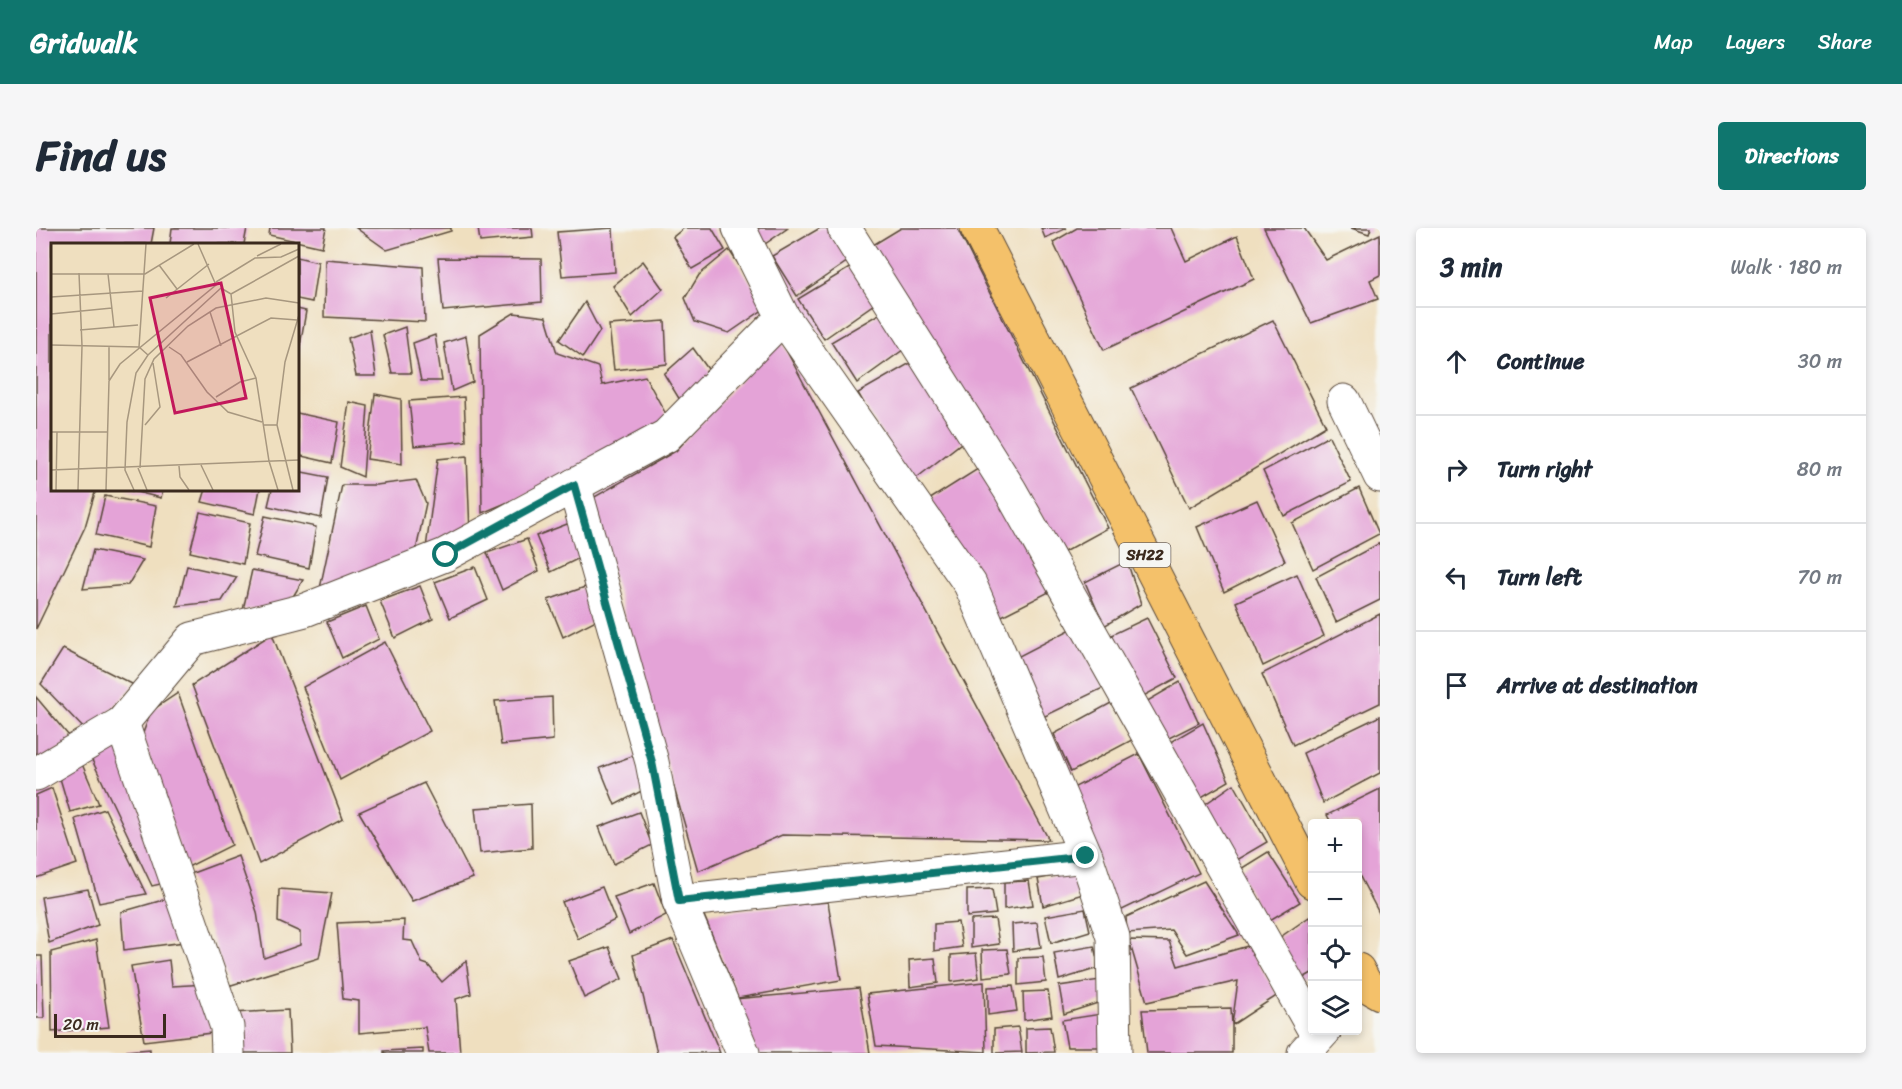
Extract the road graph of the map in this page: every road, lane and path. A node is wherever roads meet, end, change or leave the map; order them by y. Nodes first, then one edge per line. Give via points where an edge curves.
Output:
1 (739, 228) edge
2 (844, 228) edge
3 (977, 228) edge
4 (783, 317) junction
5 (1344, 401) dead end
6 (1380, 476) edge
7 (574, 485) junction
8 (122, 723) junction
9 (36, 774) edge
10 (1086, 856) junction
11 (1308, 874) edge
12 (679, 901) junction
13 (1308, 1022) edge
14 (228, 1053) edge
15 (743, 1053) edge
16 (1115, 1053) edge

1 - 4 street
2 - 13 street via 1010,490
3 - 11 main road, SH22
4 - 7 street via 666,436
4 - 10 street via 970,584
5 - 6 street
7 - 8 street via 446,555 305,610 192,639
7 - 12 street via 652,762
8 - 9 street
8 - 14 street via 227,1027
10 - 12 street
10 - 16 street via 1113,937
12 - 15 street

